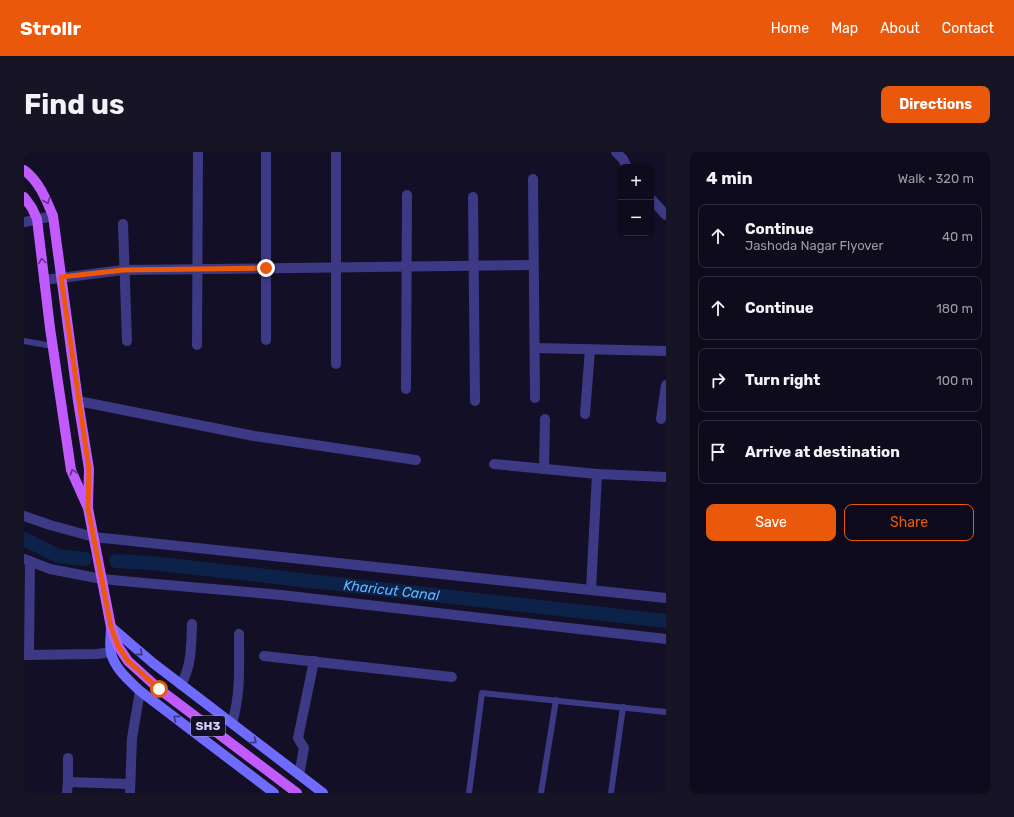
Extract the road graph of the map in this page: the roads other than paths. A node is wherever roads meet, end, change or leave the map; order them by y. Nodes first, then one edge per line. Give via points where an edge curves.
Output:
1 (198, 152) edge
2 (266, 152) edge
3 (336, 152) edge
4 (616, 152) edge
5 (626, 164) edge
6 (24, 170) edge
7 (533, 179) dead end
8 (407, 195) dead end
9 (474, 197) dead end
10 (24, 198) edge
11 (652, 200) edge
12 (666, 215) edge
13 (53, 216) junction
14 (37, 219) junction
15 (24, 222) edge
16 (123, 224) dead end
17 (533, 265) junction
18 (474, 266) junction
19 (336, 267) junction
20 (406, 267) junction
21 (266, 268) junction
22 (198, 269) junction
23 (123, 270) junction
24 (61, 277) junction
25 (44, 280) junction
26 (266, 340) dead end
27 (24, 341) edge
28 (127, 341) dead end
29 (197, 345) dead end
30 (52, 346) junction
31 (534, 348) junction
32 (590, 349) junction
33 (666, 351) edge
34 (336, 364) dead end
35 (666, 385) edge
36 (406, 389) dead end
37 (535, 398) dead end
38 (78, 401) junction
39 (475, 401) dead end
40 (586, 414) dead end
41 (545, 419) dead end
42 (661, 419) dead end
43 (416, 460) dead end
44 (494, 464) dead end
45 (544, 470) junction
46 (597, 474) junction
47 (666, 477) edge
48 (88, 508) junction
49 (24, 516) edge
50 (94, 537) junction
51 (27, 560) edge
52 (102, 579) junction
53 (591, 590) junction
54 (666, 598) edge
55 (192, 624) dead end
56 (111, 627) junction
57 (239, 634) dead end
58 (666, 639) edge
59 (111, 652) junction
60 (26, 655) edge
61 (264, 656) dead end
62 (314, 661) junction
63 (452, 676) dead end
64 (181, 685) junction
65 (140, 691) junction
66 (556, 700) junction
67 (623, 707) junction
68 (666, 712) edge
69 (232, 723) junction
70 (68, 758) dead end
71 (299, 775) junction
72 (68, 782) junction
73 (130, 788) edge
74 (67, 793) edge
75 (274, 793) edge
76 (297, 793) edge
77 (323, 793) edge
78 (469, 793) edge
79 (541, 793) edge
80 (612, 793) edge

1 - 22 street
2 - 21 street
3 - 19 street
4 - 5 street
6 -> 13 main road via 43,192
7 - 17 street
8 - 20 street
9 - 18 street
10 - 14 main road
11 - 12 street
13 - 14 street
13 - 24 main road
14 - 15 street
25 -> 14 main road
16 - 23 street
17 - 18 street
17 - 31 street
18 - 20 street
18 - 39 street
19 - 20 street
19 - 21 street
19 - 34 street
20 - 36 street
21 - 22 street
21 - 26 street
22 - 23 street
22 - 29 street
23 - 24 street
23 - 28 street
24 - 25 street
24 - 38 main road
25 - 30 main road
27 - 30 lane
48 -> 30 main road via 71,470
31 - 32 street
31 - 37 street
32 - 33 street
32 - 40 street
35 - 42 street
38 - 43 street via 254,436
38 - 48 main road via 89,469
41 - 45 street
44 - 45 street
45 - 46 street
46 - 47 street
46 - 53 street
48 - 50 main road
49 - 50 street
50 - 52 main road, SH3
50 - 53 street
51 - 52 street via 50,569
51 - 60 street
52 - 56 main road, SH3
52 - 58 street via 281,595
53 - 54 street
55 - 64 street via 190,662 188,673
56 - 59 street, SH3
56 -> 64 street, SH3
56 - 76 main road, SH3 via 118,646 128,661 159,689
57 - 69 street via 238,697
59 - 60 street
59 - 65 street, SH3 via 117,666
61 - 62 street
62 - 63 street
62 - 71 street via 298,738 304,748
64 - 69 street, SH3
65 - 73 street via 132,738
75 -> 65 street, SH3
66 - 67 lane
66 - 78 lane via 482,693
66 - 79 lane
67 - 68 lane
67 - 80 lane
69 -> 71 street, SH3
70 - 72 street
71 - 77 street, SH3
72 - 73 street
72 - 74 street

